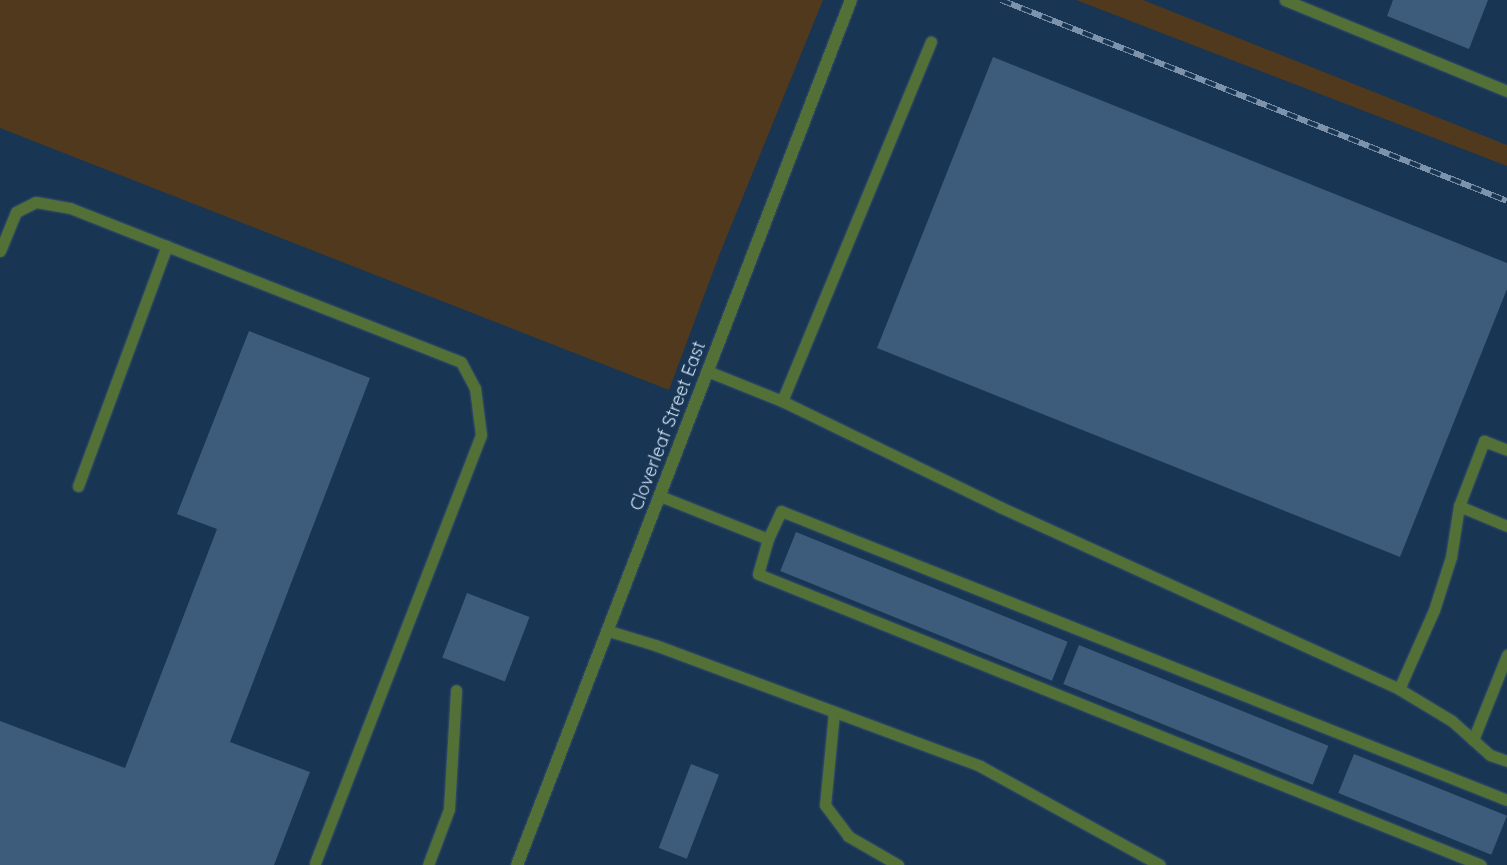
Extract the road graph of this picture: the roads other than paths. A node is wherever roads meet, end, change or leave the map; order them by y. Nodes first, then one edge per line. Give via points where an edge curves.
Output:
1 (851, 0) edge
2 (1285, 0) edge
3 (931, 42) dead end
4 (1507, 90) edge
5 (166, 246) junction
6 (0, 251) edge
7 (707, 371) junction
8 (782, 401) junction
9 (1507, 450) edge
10 (78, 486) dead end
11 (660, 496) junction
12 (1459, 506) junction
13 (1507, 526) edge
14 (768, 539) junction
15 (609, 632) junction
16 (1507, 655) edge
17 (1399, 689) junction
18 (456, 690) dead end
19 (834, 712) junction
20 (1473, 740) junction
21 (1507, 761) edge
22 (1507, 800) edge
23 (315, 863) dead end
24 (428, 865) edge
25 (517, 865) edge
26 (898, 865) edge
27 (1160, 865) edge
28 (1480, 865) edge

1 - 7 street, Cloverleaf Street East
2 - 4 lane
3 - 8 lane
5 - 6 lane via 70,208 36,202 16,212
5 - 10 lane
5 - 23 lane via 461,362 475,388 480,435
7 - 8 lane
7 - 11 street, Cloverleaf Street East
8 - 17 lane via 1000,507
9 - 12 lane via 1484,441
11 - 14 lane
11 - 15 street, Cloverleaf Street East
12 - 13 lane
12 - 17 lane via 1451,557 1434,610
14 - 22 lane via 781,511
14 - 28 lane via 758,574
15 - 19 lane via 655,645
15 - 25 street, Cloverleaf Street East
16 - 20 lane
17 - 20 lane via 1452,722
18 - 24 lane via 449,809
19 - 26 lane via 825,805 848,836
19 - 27 lane via 980,766
20 - 21 lane via 1490,755

